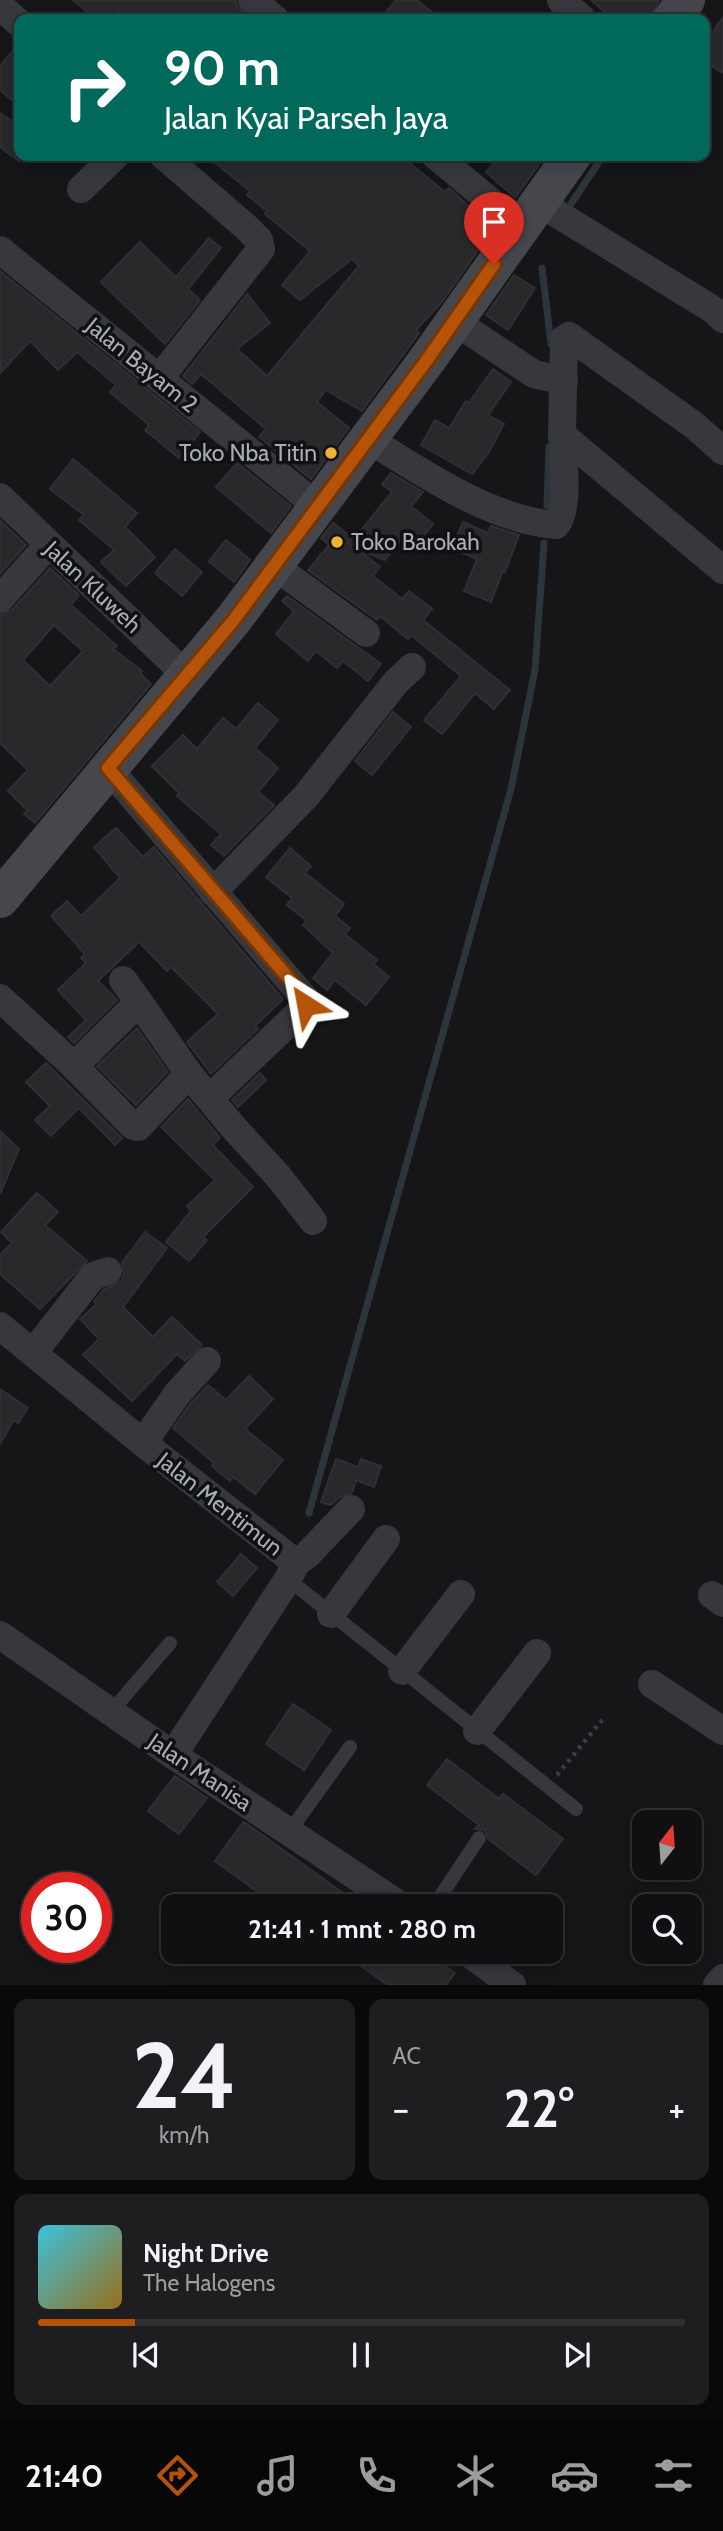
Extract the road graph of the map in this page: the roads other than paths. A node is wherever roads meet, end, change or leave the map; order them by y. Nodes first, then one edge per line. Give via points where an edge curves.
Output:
1 (252, 0) edge
2 (561, 0) edge
3 (686, 0) edge
4 (0, 6) edge
5 (269, 14) edge
6 (576, 14) edge
7 (675, 14) edge
8 (14, 19) edge
9 (110, 161) edge
10 (170, 161) edge
11 (444, 161) edge
12 (568, 161) edge
13 (81, 189) dead end
14 (529, 214) junction
15 (0, 250) edge
16 (723, 319) edge
17 (454, 321) junction
18 (159, 379) junction
19 (564, 382) junction
20 (562, 435) junction
21 (368, 439) junction
22 (723, 451) edge
23 (0, 497) edge
24 (316, 505) junction
25 (48, 545) junction
26 (273, 565) junction
27 (723, 570) edge
28 (0, 599) edge
29 (366, 633) dead end
30 (412, 667) dead end
31 (186, 675) junction
32 (108, 768) junction
33 (213, 892) junction
34 (0, 900) edge
35 (0, 998) edge
36 (74, 1066) junction
37 (189, 1074) junction
38 (210, 1098) junction
39 (313, 1221) dead end
40 (108, 1271) dead end
41 (0, 1326) edge
42 (33, 1353) junction
43 (207, 1361) dead end
44 (143, 1443) junction
45 (351, 1509) dead end
46 (386, 1539) dead end
47 (292, 1571) junction
48 (461, 1594) dead end
49 (331, 1614) junction
50 (0, 1635) edge
51 (170, 1643) dead end
52 (537, 1653) dead end
53 (402, 1671) junction
54 (652, 1684) dead end
55 (111, 1712) junction
56 (477, 1731) junction
57 (723, 1731) edge
58 (350, 1747) dead end
59 (173, 1755) junction
60 (576, 1809) dead end
61 (289, 1832) junction
62 (479, 1838) dead end
63 (383, 1894) edge
64 (442, 1894) edge
65 (484, 1964) edge
66 (723, 1978) edge
67 (512, 1985) edge
68 (717, 1985) edge

1 - 5 street
2 - 6 street
3 - 7 main road
4 - 8 street
9 - 13 street
10 - 18 street via 247,228 261,249
11 - 14 street
12 - 14 main road
14 - 16 street via 712,309
14 - 17 main road
15 - 18 street, Jalan Bayam 2
17 - 19 street via 534,374
17 - 21 main road
18 - 24 street, Jalan Bayam 2
19 - 20 street
19 - 22 street via 564,339 569,336
20 - 21 street via 564,501 562,519 556,525 535,523 477,501
20 - 27 street
21 - 24 main road
23 - 25 street, Jalan Kluweh
24 - 26 main road
25 - 28 street
25 - 31 street, Jalan Kluweh
26 - 29 street
26 - 31 main road
30 - 33 street via 306,796
31 - 32 main road
32 - 33 street
32 - 34 main road
33 - 38 street via 304,996 306,1005
35 - 36 street
36 - 37 street via 135,1127
36 - 37 street via 131,991
37 - 38 street
38 - 39 street
40 - 42 street via 93,1276
41 - 42 street, Jalan Mentimun
42 - 44 street, Jalan Mentimun
43 - 44 street
44 - 47 street, Jalan Mentimun
45 - 47 street
46 - 49 street
47 - 49 lane
47 - 59 street, Jalan Mentimun
48 - 53 street
49 - 53 lane
50 - 55 street, Jalan Manisa
51 - 55 lane
52 - 56 street
53 - 56 lane
54 - 57 street
55 - 59 street, Jalan Manisa
56 - 60 lane
58 - 61 lane
59 - 61 street, Jalan Manisa
61 - 63 street, Jalan Manisa
62 - 64 lane
65 - 67 street
66 - 68 street

